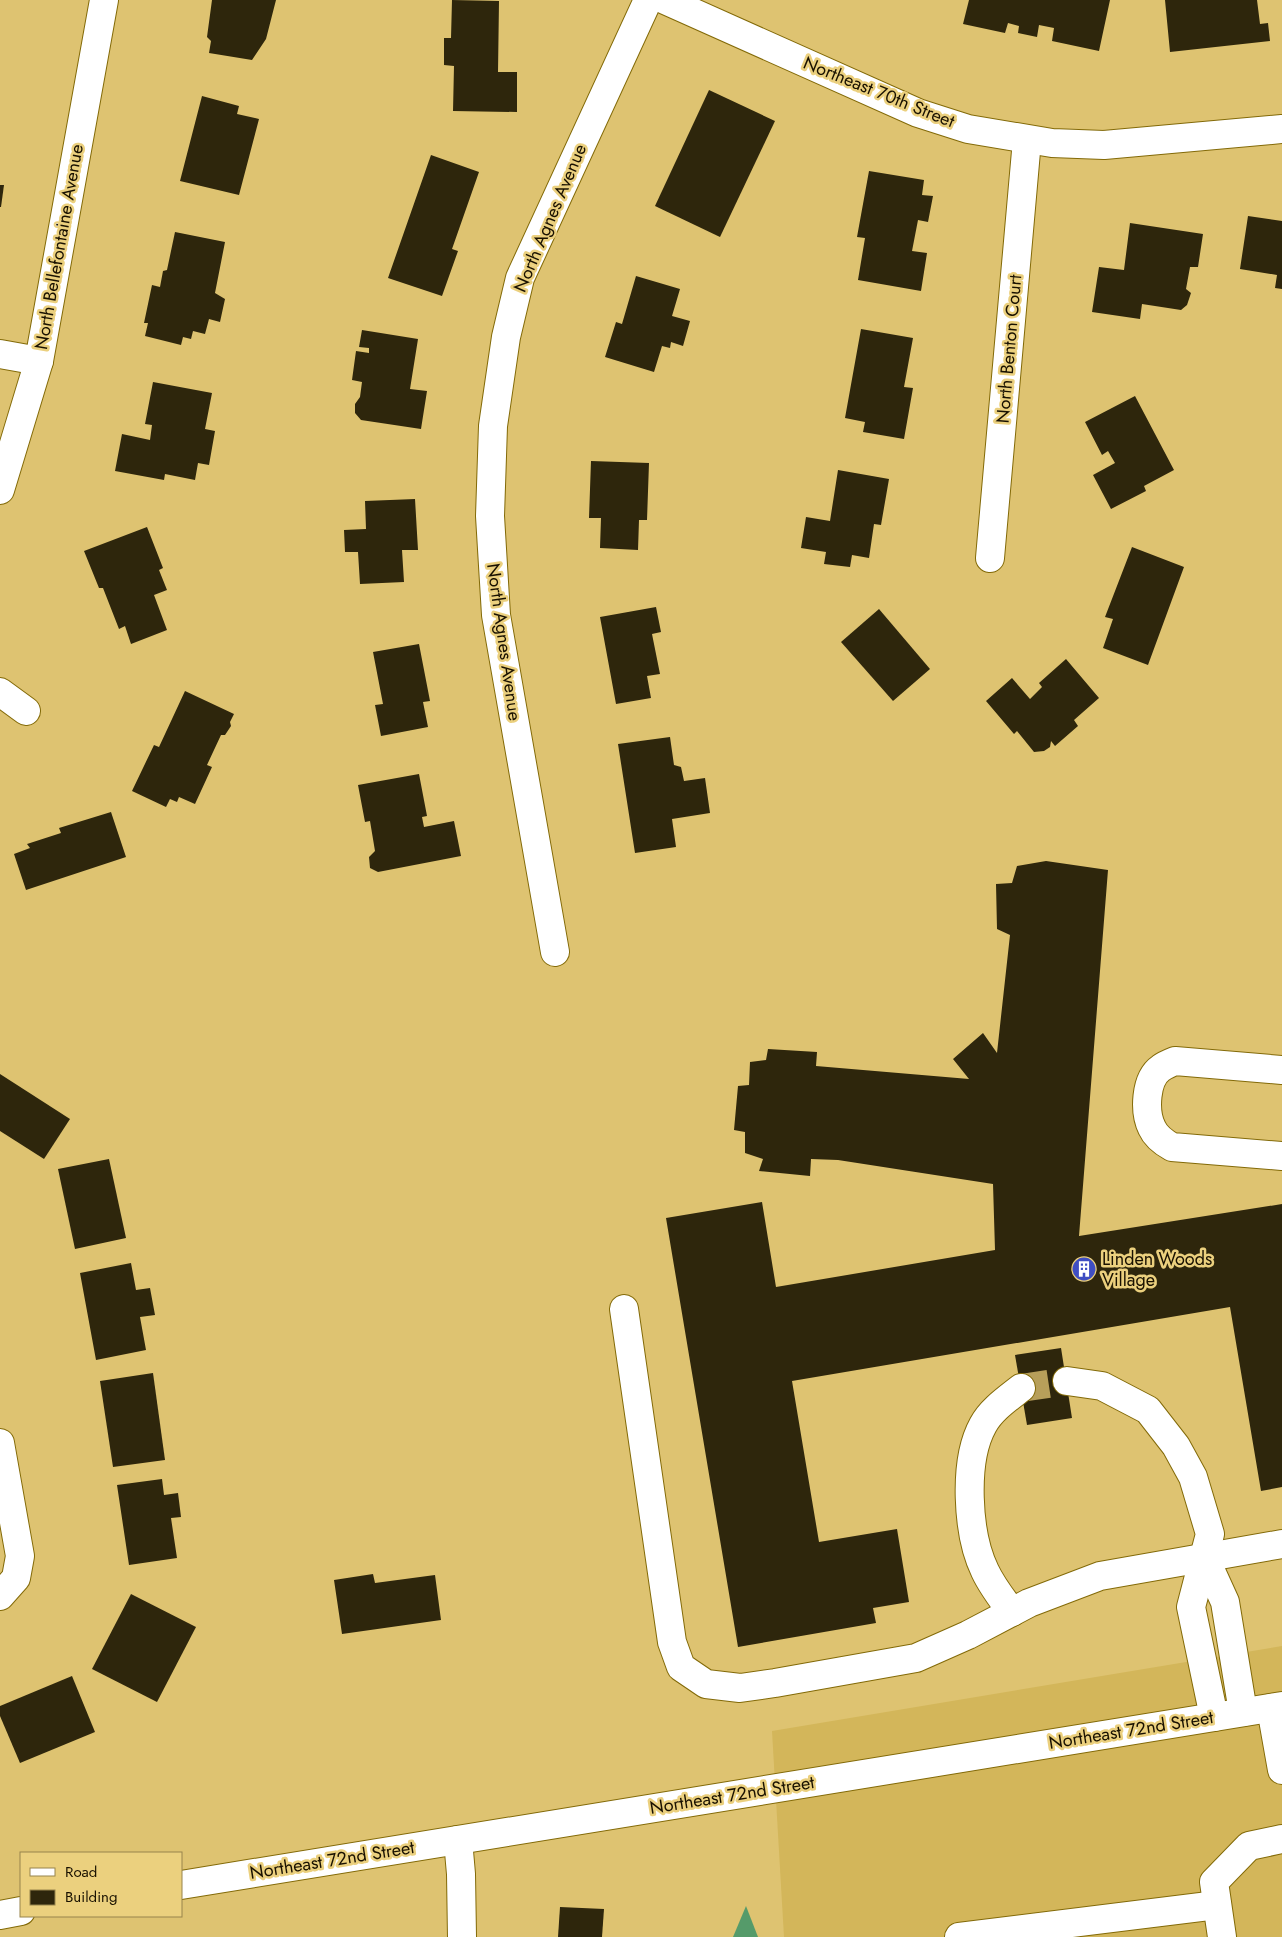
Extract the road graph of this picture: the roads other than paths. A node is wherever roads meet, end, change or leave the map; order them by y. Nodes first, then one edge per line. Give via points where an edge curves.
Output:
1 (104, 0) edge
2 (648, 0) edge
3 (666, 0) edge
4 (1282, 128) edge
5 (1027, 140) junction
6 (0, 354) edge
7 (39, 361) junction
8 (0, 490) edge
9 (990, 558) dead end
10 (0, 692) edge
11 (26, 711) dead end
12 (555, 952) dead end
13 (1282, 1070) edge
14 (1282, 1156) edge
15 (624, 1309) dead end
16 (1067, 1382) tunnel mouth
17 (1020, 1388) tunnel mouth
18 (0, 1443) edge
19 (1282, 1544) edge
20 (1205, 1558) junction
21 (8, 1587) edge
22 (1012, 1612) junction
23 (1277, 1707) edge
24 (1243, 1712) junction
25 (1214, 1717) junction
26 (1282, 1770) edge
27 (1282, 1839) edge
28 (458, 1840) junction
29 (182, 1885) edge
30 (1217, 1905) junction
31 (20, 1911) edge
32 (0, 1915) edge
33 (1135, 1926) edge
34 (462, 1937) edge
35 (959, 1937) edge
36 (1222, 1937) edge

1 - 7 street, North Bellefontaine Avenue
2 - 12 street, North Agnes Avenue via 520,278 506,337 493,426 490,516 496,616
3 - 5 street, Northeast 70th Street via 918,113 968,129
4 - 5 street, Northeast 70th Street via 1104,145
5 - 9 street, North Benton Court
6 - 7 street
7 - 8 street, North Bellefontaine Avenue
10 - 11 street
13 - 14 street via 1175,1061 1160,1068 1152,1080 1147,1102 1152,1128 1160,1140 1172,1146
15 - 22 street via 672,1642 681,1667 706,1684 740,1688 916,1658
16 - 20 street via 1102,1386 1148,1410 1176,1446 1193,1477 1210,1534
17 - 22 street via 1001,1403 984,1424 974,1444 971,1469 975,1541 994,1589
18 - 21 street via 20,1556
19 - 20 street
20 - 22 street via 1100,1576
20 - 24 street via 1225,1602
20 - 25 street via 1191,1607
23 - 24 street, Northeast 72nd Street
23 - 26 street
24 - 25 street, Northeast 72nd Street
25 - 28 street, Northeast 72nd Street
27 - 30 street via 1249,1846 1214,1882
28 - 29 street, Northeast 72nd Street
28 - 34 street via 462,1874
30 - 33 street
30 - 36 street
31 - 32 street
33 - 35 street

